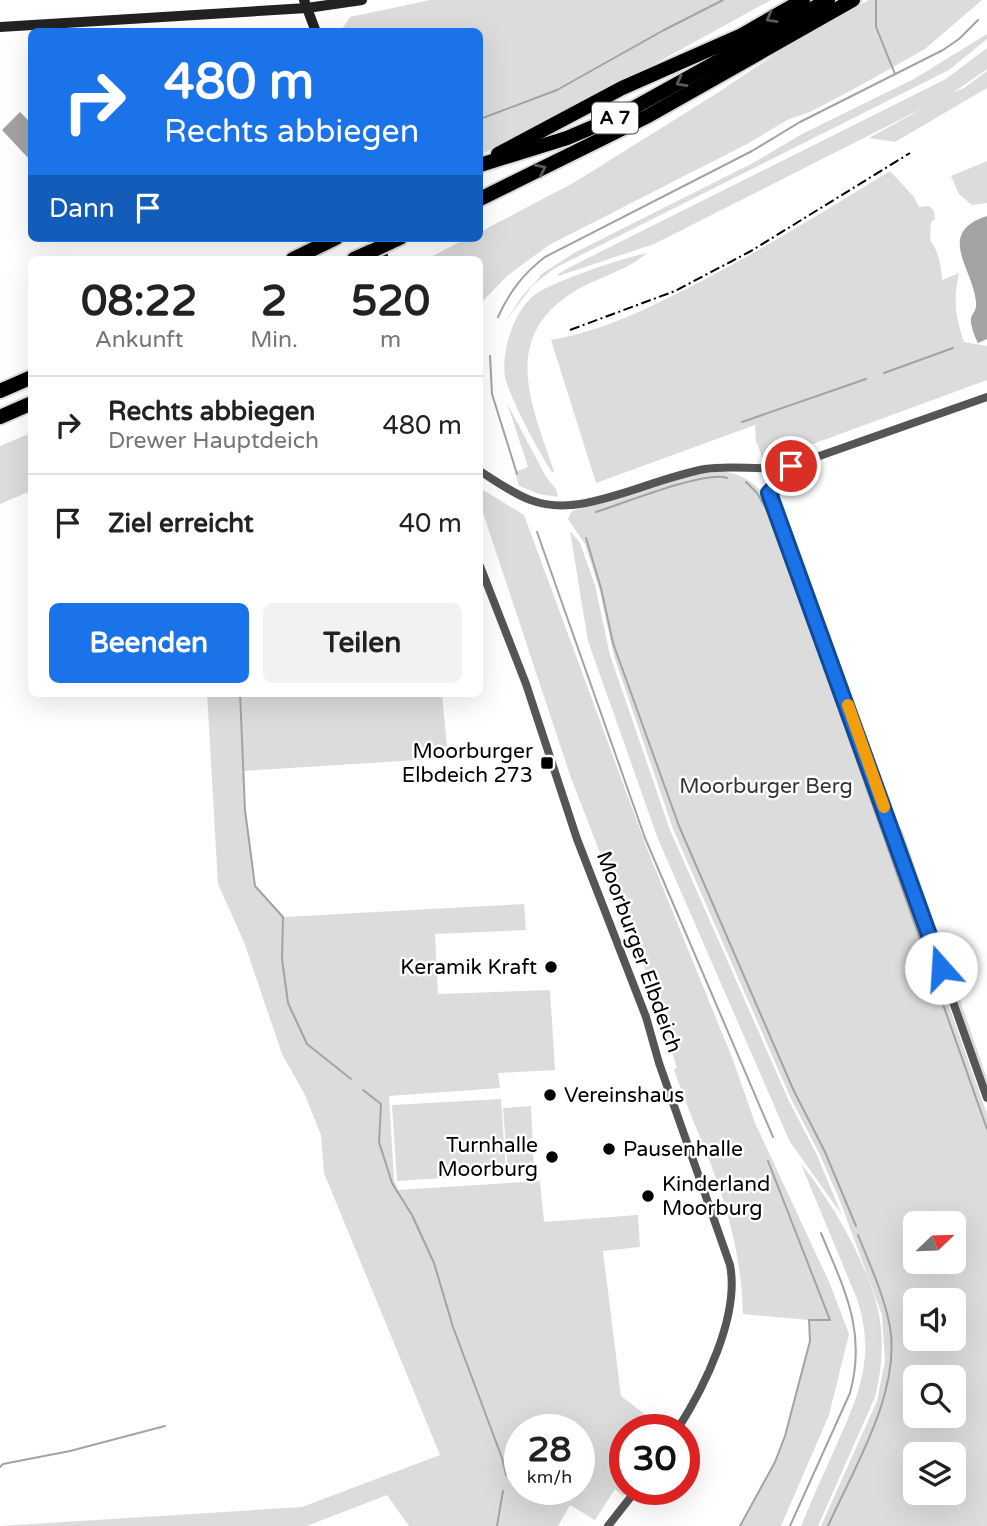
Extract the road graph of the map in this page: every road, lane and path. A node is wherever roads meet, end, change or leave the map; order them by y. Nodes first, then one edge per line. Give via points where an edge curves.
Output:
1 (362, 0) edge
2 (803, 0) edge
3 (828, 0) edge
4 (853, 0) edge
5 (305, 4) edge
6 (0, 27) edge
7 (314, 28) edge
8 (741, 49) junction
9 (483, 162) edge
10 (483, 163) edge
11 (483, 198) edge
12 (328, 242) edge
13 (384, 246) edge
14 (299, 256) edge
15 (361, 256) edge
16 (28, 379) edge
17 (0, 391) edge
18 (987, 397) edge
19 (28, 405) edge
20 (0, 417) edge
21 (784, 467) junction
22 (483, 468) edge
23 (483, 473) edge
24 (490, 477) junction
25 (483, 573) edge
26 (987, 1098) edge
27 (688, 1414) edge
28 (624, 1505) edge
29 (608, 1526) edge

1 - 5 main road
2 -> 8 highway, A 7
3 - 8 highway, A 7
4 - 8 highway, A 7
5 - 6 main road
5 - 7 main road
8 - 9 highway, A 7 via 622,88
8 -> 10 highway, A 7 via 620,116 567,138
11 -> 8 highway, A 7 via 648,117
12 - 14 highway
13 - 15 highway
16 - 17 highway
18 - 21 street
19 - 20 highway
21 - 24 street via 708,469 564,506 519,496
21 - 26 street via 785,477 769,493
22 - 24 street
23 - 24 street
25 - 27 street, Moorburger Elbdeich via 646,1017 730,1265 731,1295 716,1356
28 - 29 street

